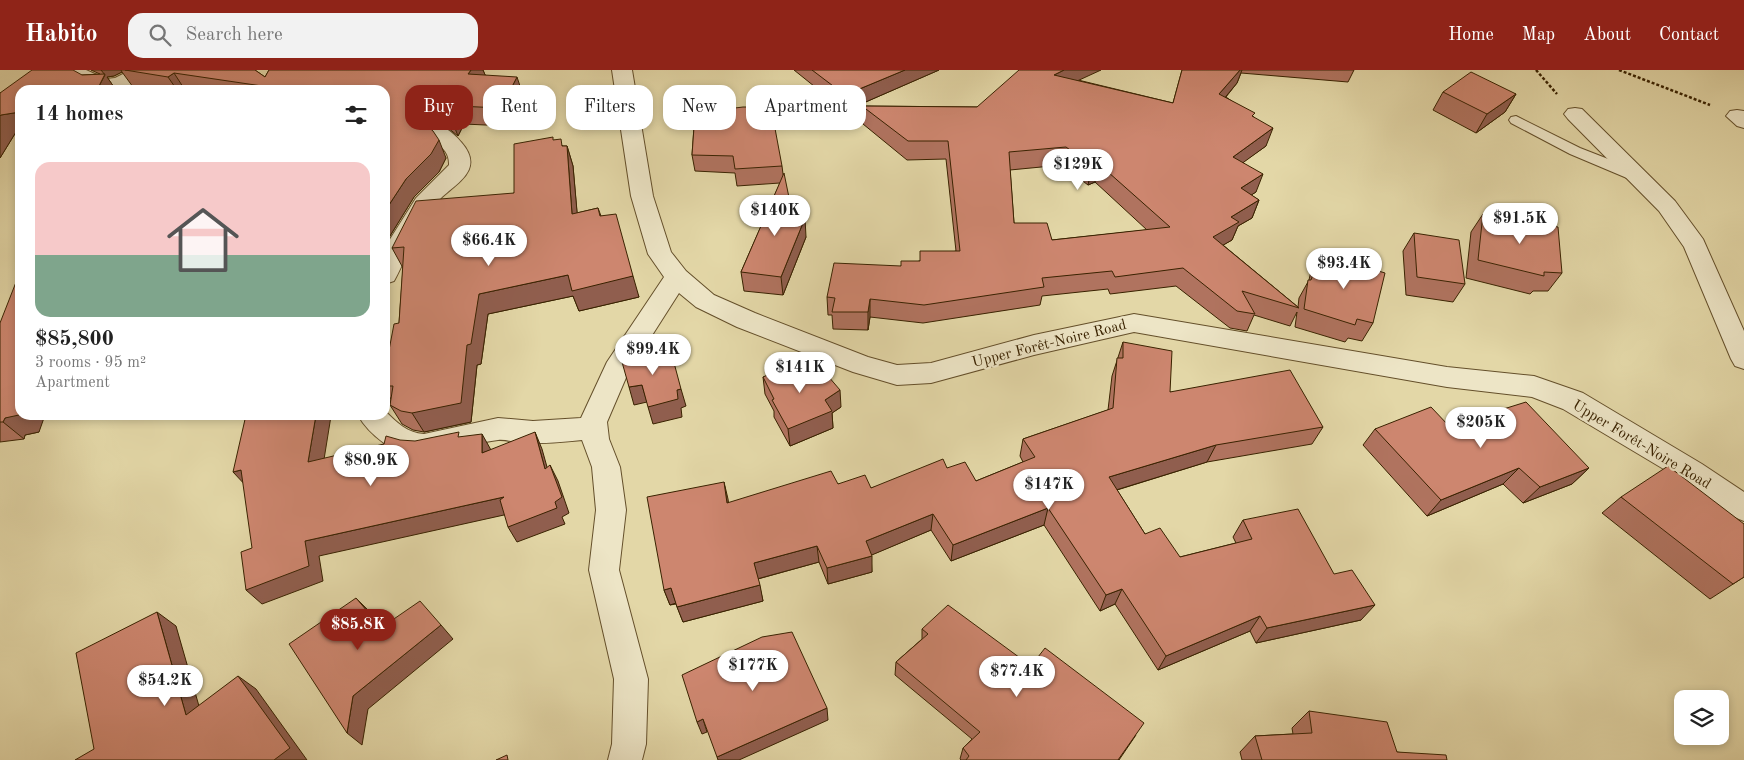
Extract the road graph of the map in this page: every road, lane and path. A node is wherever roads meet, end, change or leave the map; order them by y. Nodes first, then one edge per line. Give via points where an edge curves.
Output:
1 (70, 70) edge
2 (146, 70) edge
3 (622, 70) edge
4 (1619, 70) edge
5 (101, 85) edge
6 (109, 85) edge
7 (1574, 114) dead end
8 (1740, 118) edge
9 (1516, 120) dead end
10 (432, 130) edge
11 (1640, 178) junction
12 (390, 264) edge
13 (677, 277) junction
14 (1744, 359) edge
15 (377, 420) edge
16 (594, 428) junction
17 (1744, 508) edge
18 (625, 760) edge

1 - 5 street
2 - 6 street via 121,83
3 - 13 street, Upper Forêt-Noire Road via 642,196 660,254
4 - 8 path
7 - 11 street
9 - 11 lane via 1575,151
10 - 12 street via 451,142 460,161 459,169 431,195 397,247
11 - 14 street via 1667,206 1695,244
13 - 16 street via 616,369 593,422
13 - 17 street, Upper Forêt-Noire Road via 705,300 746,320 897,375 931,373 1034,345 1134,323 1446,377 1534,387 1573,401 1692,472
15 - 16 street via 404,442 418,446 500,428 524,432
16 - 18 street via 594,439 606,466 611,510 604,570 631,679 629,744

